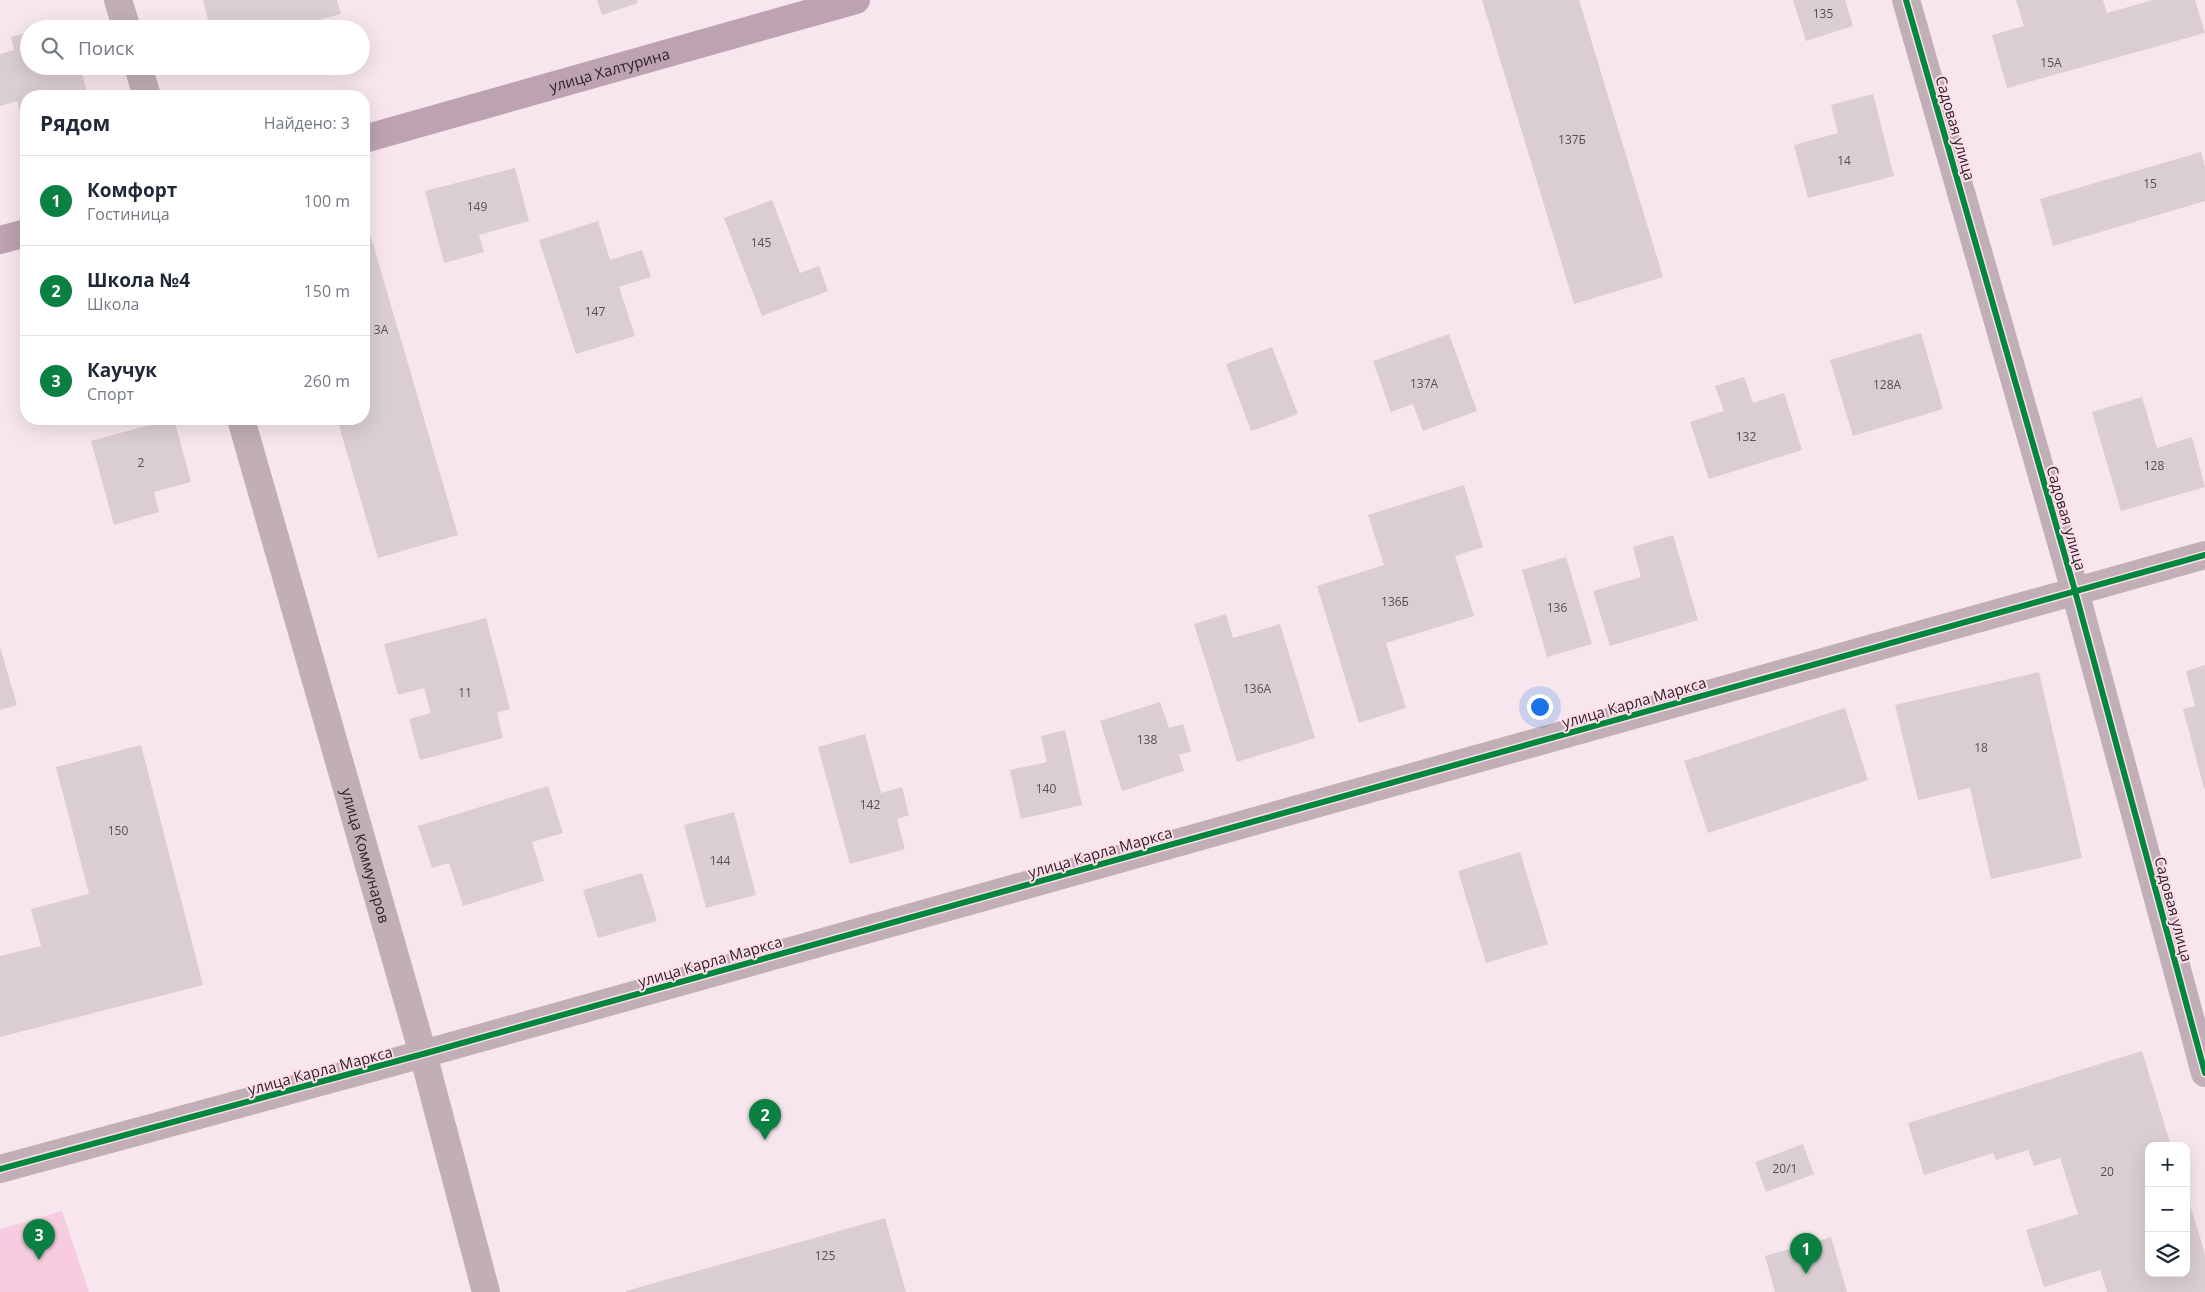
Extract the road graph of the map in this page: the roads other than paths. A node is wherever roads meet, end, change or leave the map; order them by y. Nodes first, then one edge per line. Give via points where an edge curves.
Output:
1 (118, 0) edge
2 (856, 0) edge
3 (1906, 0) edge
4 (124, 20) edge
5 (141, 75) edge
6 (145, 90) edge
7 (370, 137) edge
8 (20, 235) edge
9 (0, 240) edge
10 (243, 425) edge
11 (2205, 555) edge
12 (2075, 591) junction
13 (423, 1054) junction
14 (2205, 1074) edge
15 (0, 1169) edge
16 (486, 1292) edge

1 - 4 street
2 - 7 main road, улица Халтурина
3 - 12 street, Садовая улица
5 - 6 street
8 - 9 main road
10 - 13 street, улица Коммунаров
11 - 12 street, улица Карла Маркса
12 - 13 street, улица Карла Маркса
12 - 14 street, Садовая улица
13 - 15 street, улица Карла Маркса
13 - 16 street, улица Коммунаров

